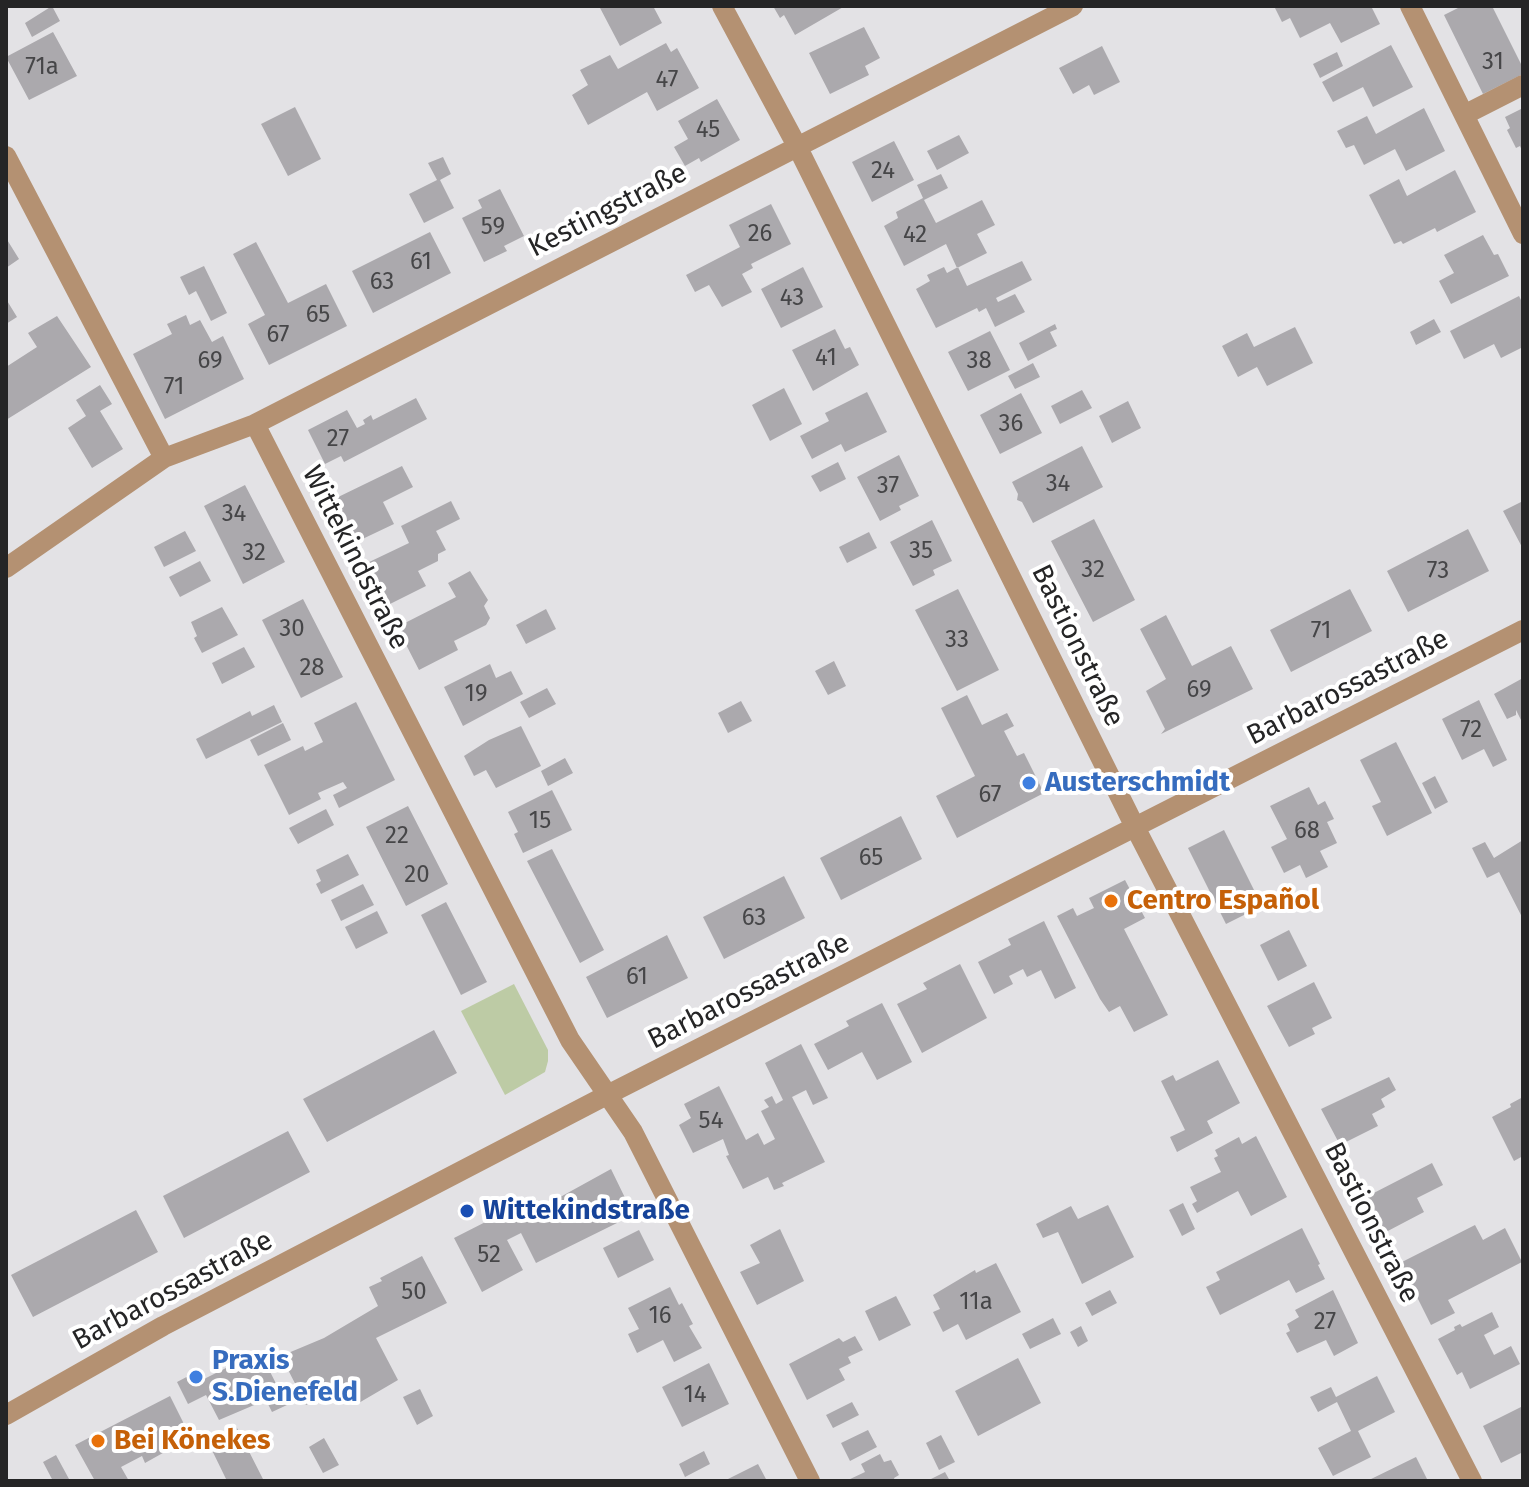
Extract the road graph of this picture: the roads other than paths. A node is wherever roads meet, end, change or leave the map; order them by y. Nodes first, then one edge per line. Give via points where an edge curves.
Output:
1 (722, 6) edge
2 (1073, 6) edge
3 (1410, 6) edge
4 (1523, 85) edge
5 (1464, 115) junction
6 (797, 146) junction
7 (6, 156) edge
8 (1523, 234) edge
9 (255, 424) junction
10 (164, 458) junction
11 (6, 568) edge
12 (1523, 630) edge
13 (1135, 827) junction
14 (607, 1095) junction
15 (6, 1415) edge
16 (810, 1481) edge
17 (1472, 1481) edge

1 - 6 street, Bastionstraße
2 - 6 street, Kestingstraße
3 - 5 street
4 - 5 street
5 - 8 street
6 - 9 street, Kestingstraße
6 - 13 street, Bastionstraße
7 - 10 street
9 - 10 street, Kestingstraße
9 - 14 street, Wittekindstraße via 570,1040
10 - 11 street, Kestingstraße
12 - 13 street, Barbarossastraße
13 - 14 street, Barbarossastraße
13 - 17 street, Bastionstraße
14 - 15 street, Barbarossastraße via 163,1326
14 - 16 street, Wittekindstraße via 633,1132

